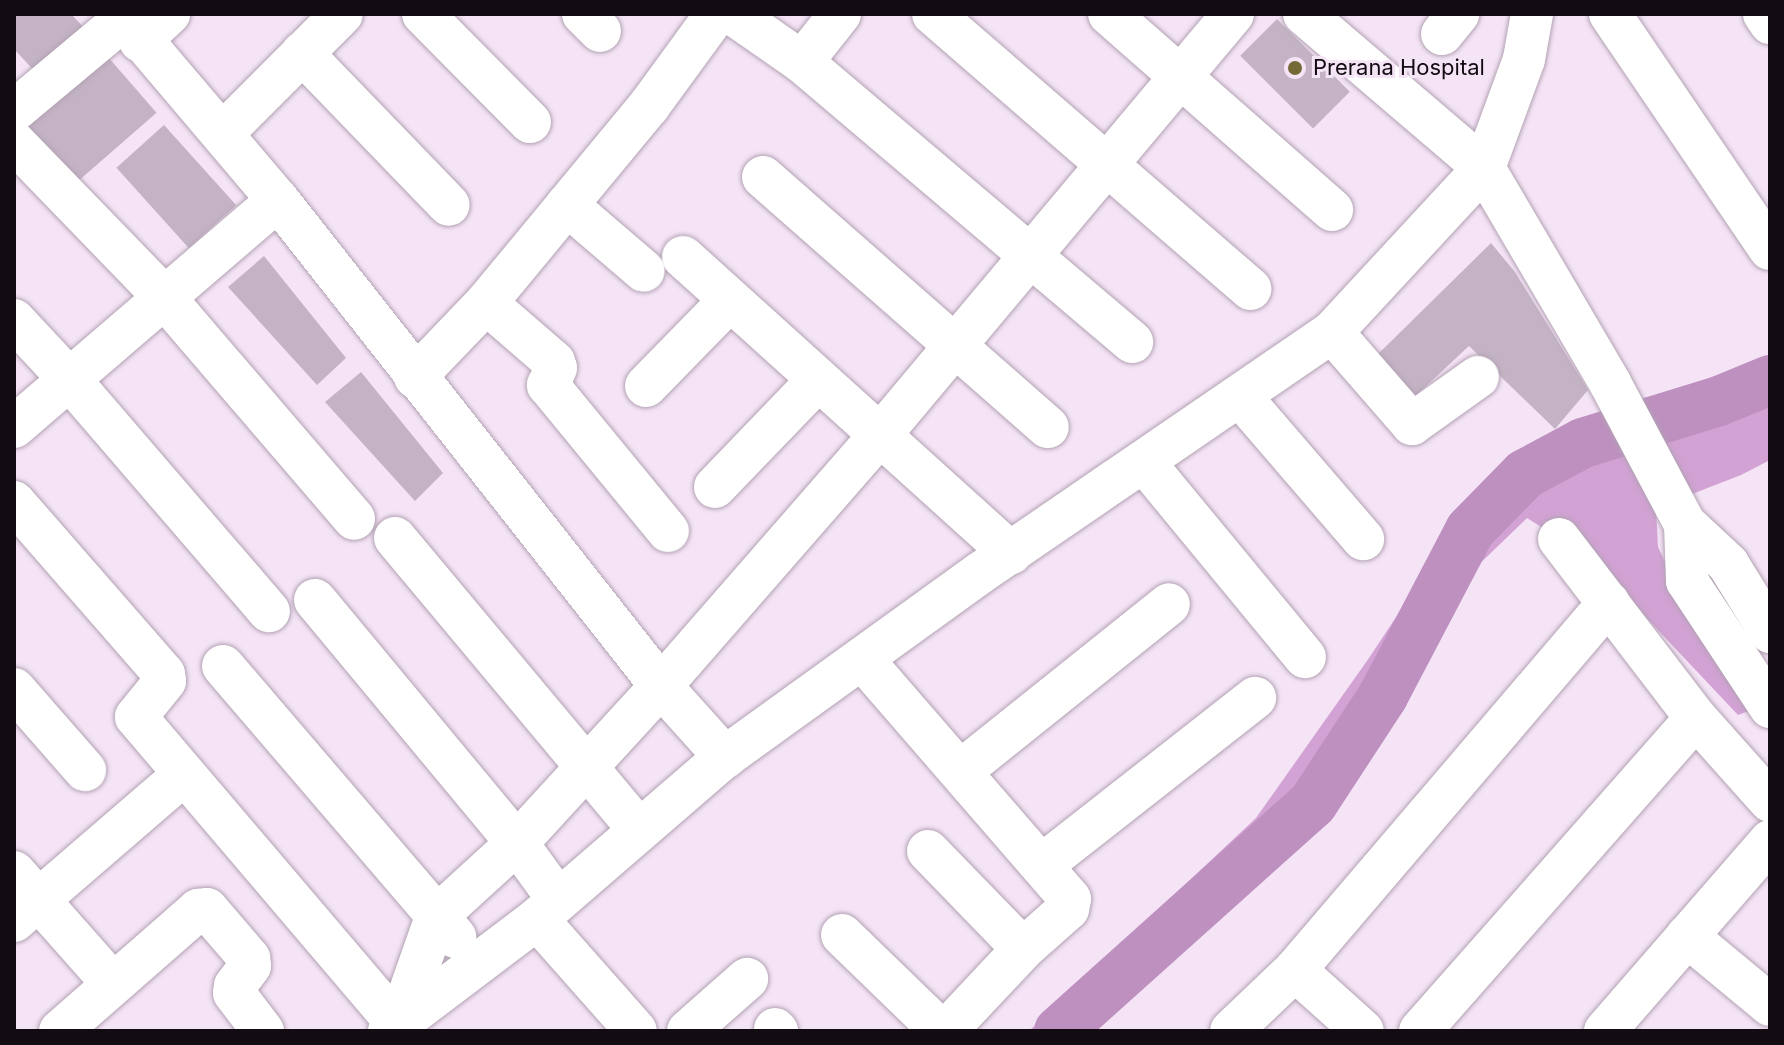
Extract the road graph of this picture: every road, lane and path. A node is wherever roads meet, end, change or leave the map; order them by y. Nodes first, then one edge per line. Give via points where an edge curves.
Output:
1 (342, 14) edge
2 (423, 14) edge
3 (716, 14) edge
4 (733, 14) edge
5 (840, 14) edge
6 (933, 14) edge
7 (1109, 14) edge
8 (1233, 14) edge
9 (1304, 14) edge
10 (1532, 14) edge
11 (1610, 14) edge
12 (1764, 14) edge
13 (138, 22) edge
14 (1770, 23) edge
15 (302, 53) junction
16 (802, 62) junction
17 (1181, 76) junction
18 (14, 111) edge
19 (530, 122) dead end
20 (223, 133) junction
21 (14, 142) edge
22 (1105, 165) junction
23 (1484, 168) junction
24 (763, 177) dead end
25 (278, 200) junction
26 (449, 205) dead end
27 (567, 205) junction
28 (1332, 210) dead end
29 (1770, 249) edge
30 (1030, 253) junction
31 (683, 257) dead end
32 (644, 271) dead end
33 (1250, 289) dead end
34 (164, 297) junction
35 (729, 301) junction
36 (486, 303) junction
37 (14, 320) edge
38 (1332, 332) junction
39 (1132, 342) dead end
40 (955, 346) junction
41 (415, 377) junction
42 (1478, 377) dead end
43 (70, 380) junction
44 (818, 380) junction
45 (646, 386) dead end
46 (1240, 396) junction
47 (14, 427) edge
48 (1048, 427) dead end
49 (881, 434) junction
50 (1144, 462) junction
51 (715, 487) dead end
52 (14, 502) edge
53 (1680, 514) junction
54 (354, 519) dead end
55 (668, 531) dead end
56 (395, 538) dead end
57 (1363, 539) dead end
58 (1559, 539) dead end
59 (1011, 553) junction
60 (315, 600) dead end
61 (1609, 603) junction
62 (1169, 604) dead end
63 (269, 611) dead end
64 (1770, 632) edge
65 (1305, 657) dead end
66 (863, 660) junction
67 (223, 666) dead end
68 (661, 686) junction
69 (14, 689) edge
70 (1255, 698) dead end
71 (1770, 707) edge
72 (1696, 718) junction
73 (725, 757) junction
74 (586, 767) junction
75 (85, 770) dead end
76 (962, 770) junction
77 (183, 775) junction
78 (1770, 801) edge
79 (638, 829) junction
80 (1770, 841) edge
81 (517, 843) junction
82 (928, 851) dead end
83 (1042, 865) junction
84 (22, 898) edge
85 (547, 908) junction
86 (436, 917) junction
87 (842, 935) dead end
88 (1687, 936) junction
89 (1023, 949) junction
90 (479, 961) junction
91 (1295, 970) junction
92 (747, 979) dead end
93 (113, 984) junction
94 (1770, 1005) edge
95 (394, 1028) edge
96 (60, 1031) edge
97 (263, 1031) edge
98 (636, 1031) edge
99 (688, 1031) edge
100 (944, 1031) edge
101 (1231, 1031) edge
102 (1363, 1031) edge
103 (1420, 1031) edge
104 (1605, 1031) edge

1 - 15 street
2 - 19 street
3 - 27 street
4 - 16 street
5 - 16 street
6 - 22 street
7 - 17 street
8 - 17 street
9 - 23 street
10 - 23 street via 1524,59
11 - 29 street
12 - 14 street
13 - 18 street
13 - 20 street
15 - 20 street
15 - 26 street
16 - 30 street
17 - 22 street
17 - 28 street
20 - 25 street
21 - 34 street
22 - 30 street
22 - 33 street
23 - 38 street
23 - 53 street
24 - 40 street
25 - 34 street
25 - 41 street
27 - 32 street
27 - 36 street
30 - 39 street
30 - 40 street
31 - 35 street
34 - 43 street
34 - 54 street
35 - 44 street
35 - 45 street
36 - 41 street
36 - 55 street via 554,362 548,385
37 - 43 street
38 - 42 street via 1412,424
38 - 46 street
40 - 48 street
40 - 49 street
41 - 68 street
43 - 47 street
43 - 63 street
44 - 49 street
44 - 51 street
46 - 50 street
46 - 57 street
49 - 59 street
49 - 68 street
50 - 59 street
50 - 65 street
52 - 77 street via 164,674 165,681 135,716
53 - 64 street via 1728,564
53 - 71 street via 1687,581
56 - 74 street
58 - 61 street
59 - 66 street
60 - 81 street
61 - 72 street
61 - 91 street
62 - 76 street
66 - 73 street
66 - 76 street
67 - 86 street
68 - 73 street
68 - 74 street
69 - 75 street
70 - 83 street
72 - 78 street
72 - 103 street
73 - 79 street
74 - 79 street
74 - 81 street
76 - 83 street
77 - 84 street
77 - 95 street
79 - 85 street
80 - 88 street
81 - 85 street
81 - 86 street
82 - 89 street
83 - 89 street via 1068,895 1070,905
84 - 93 street
85 - 90 street
85 - 98 street
86 - 90 street
86 - 95 street
87 - 100 street
88 - 94 street
88 - 104 street
89 - 100 street
90 - 95 street
91 - 101 street
91 - 102 street
92 - 99 street
93 - 96 street
93 - 97 street via 198,910 207,909 249,958 250,966 234,993

